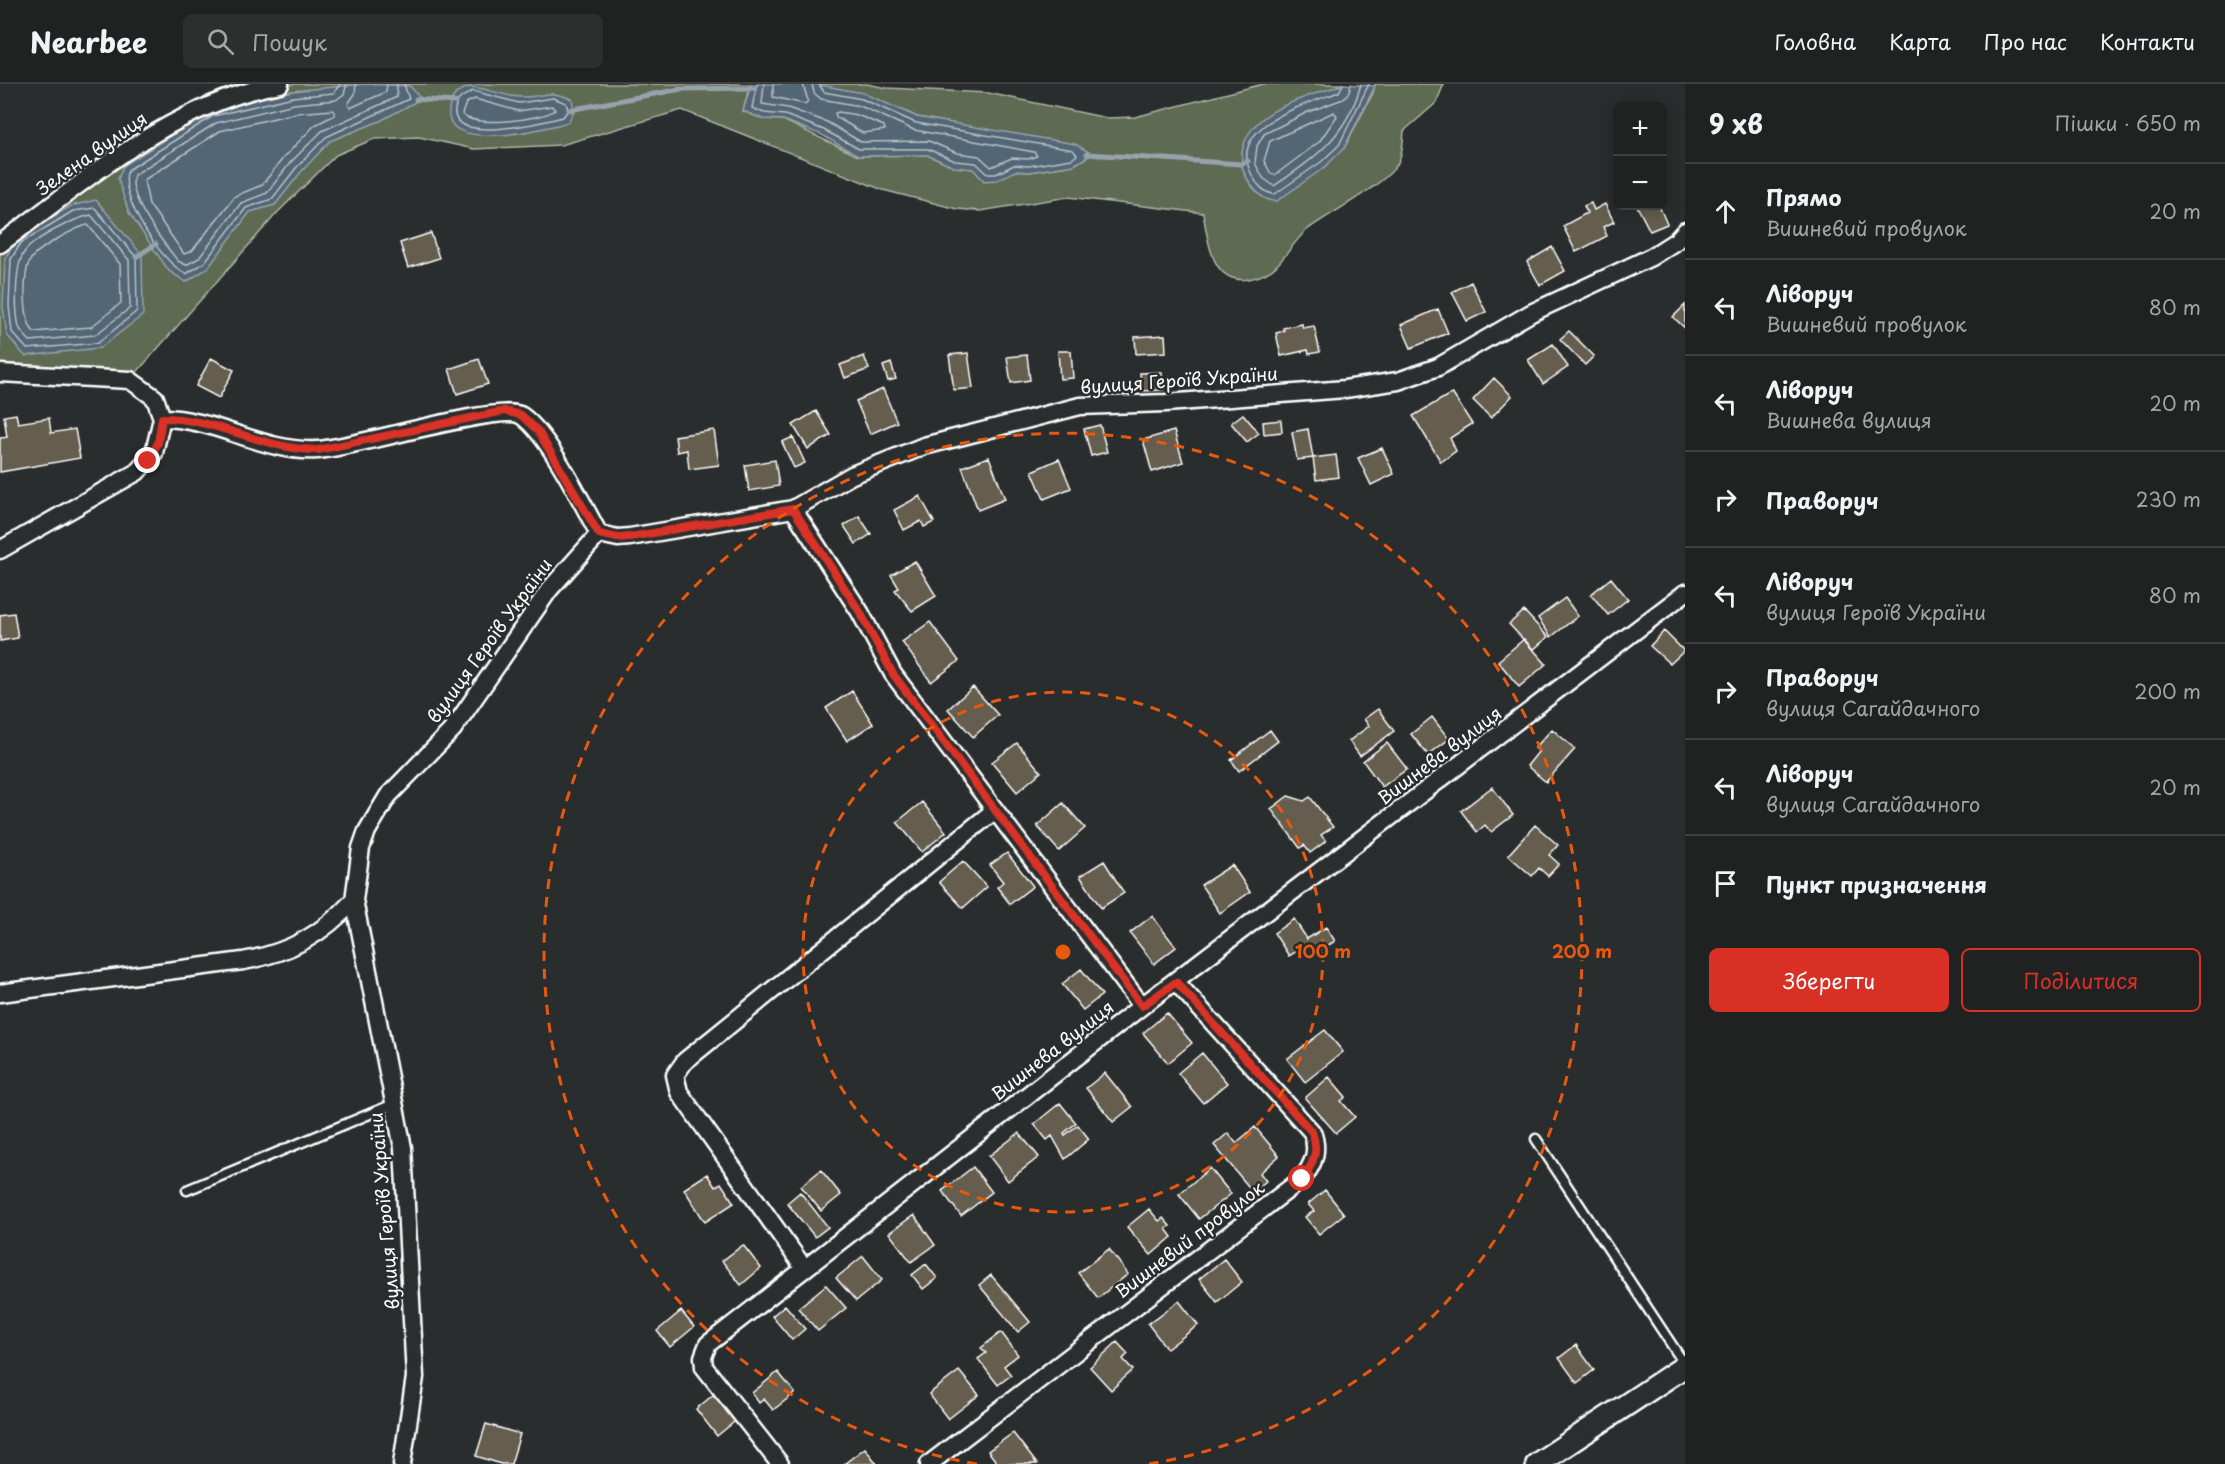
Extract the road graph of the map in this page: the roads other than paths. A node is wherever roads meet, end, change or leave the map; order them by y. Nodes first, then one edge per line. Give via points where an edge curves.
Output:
1 (280, 84) edge
2 (1685, 231) edge
3 (0, 244) edge
4 (0, 373) edge
5 (162, 418) junction
6 (793, 509) junction
7 (599, 534) junction
8 (0, 550) edge
9 (1685, 593) edge
10 (995, 810) junction
11 (354, 900) junction
12 (1176, 982) junction
13 (0, 993) edge
14 (1142, 1006) junction
15 (396, 1103) junction
16 (1536, 1139) dead end
17 (187, 1190) dead end
18 (804, 1268) junction
19 (1685, 1366) edge
20 (402, 1464) edge
21 (780, 1464) edge
22 (929, 1464) edge
23 (1537, 1464) edge

1 - 3 street, Зелена вулиця via 211,103 169,124
2 - 6 street, вулиця Героїв України via 1677,241 1651,257 1531,313 1438,368 1398,381 1321,391 1080,406 924,446 852,475
4 - 5 street via 130,380 155,398
5 - 7 street via 195,420 288,447 318,450 475,416 504,411 521,415 538,431
5 - 8 street via 154,453 137,472
6 - 7 street, вулиця Героїв України via 630,537
6 - 10 street via 860,612 893,674
7 - 11 street, вулиця Героїв України via 549,590 453,729 401,781 377,813 362,848
9 - 12 street, Вишнева вулиця
10 - 14 street
10 - 18 street via 685,1061 675,1075 679,1092
11 - 13 street via 326,928 278,954
11 - 15 street, вулиця Героїв України
12 - 14 street, Вишнева вулиця
12 - 22 street, Вишневий провулок via 1312,1132 1316,1142 1313,1161 1302,1179
14 - 18 street, Вишнева вулиця
15 - 17 lane
15 - 20 street, вулиця Героїв України via 403,1148 415,1354 413,1398
16 - 19 lane
18 - 21 street, Вишнева вулиця via 708,1344 703,1357 704,1367
19 - 23 street

